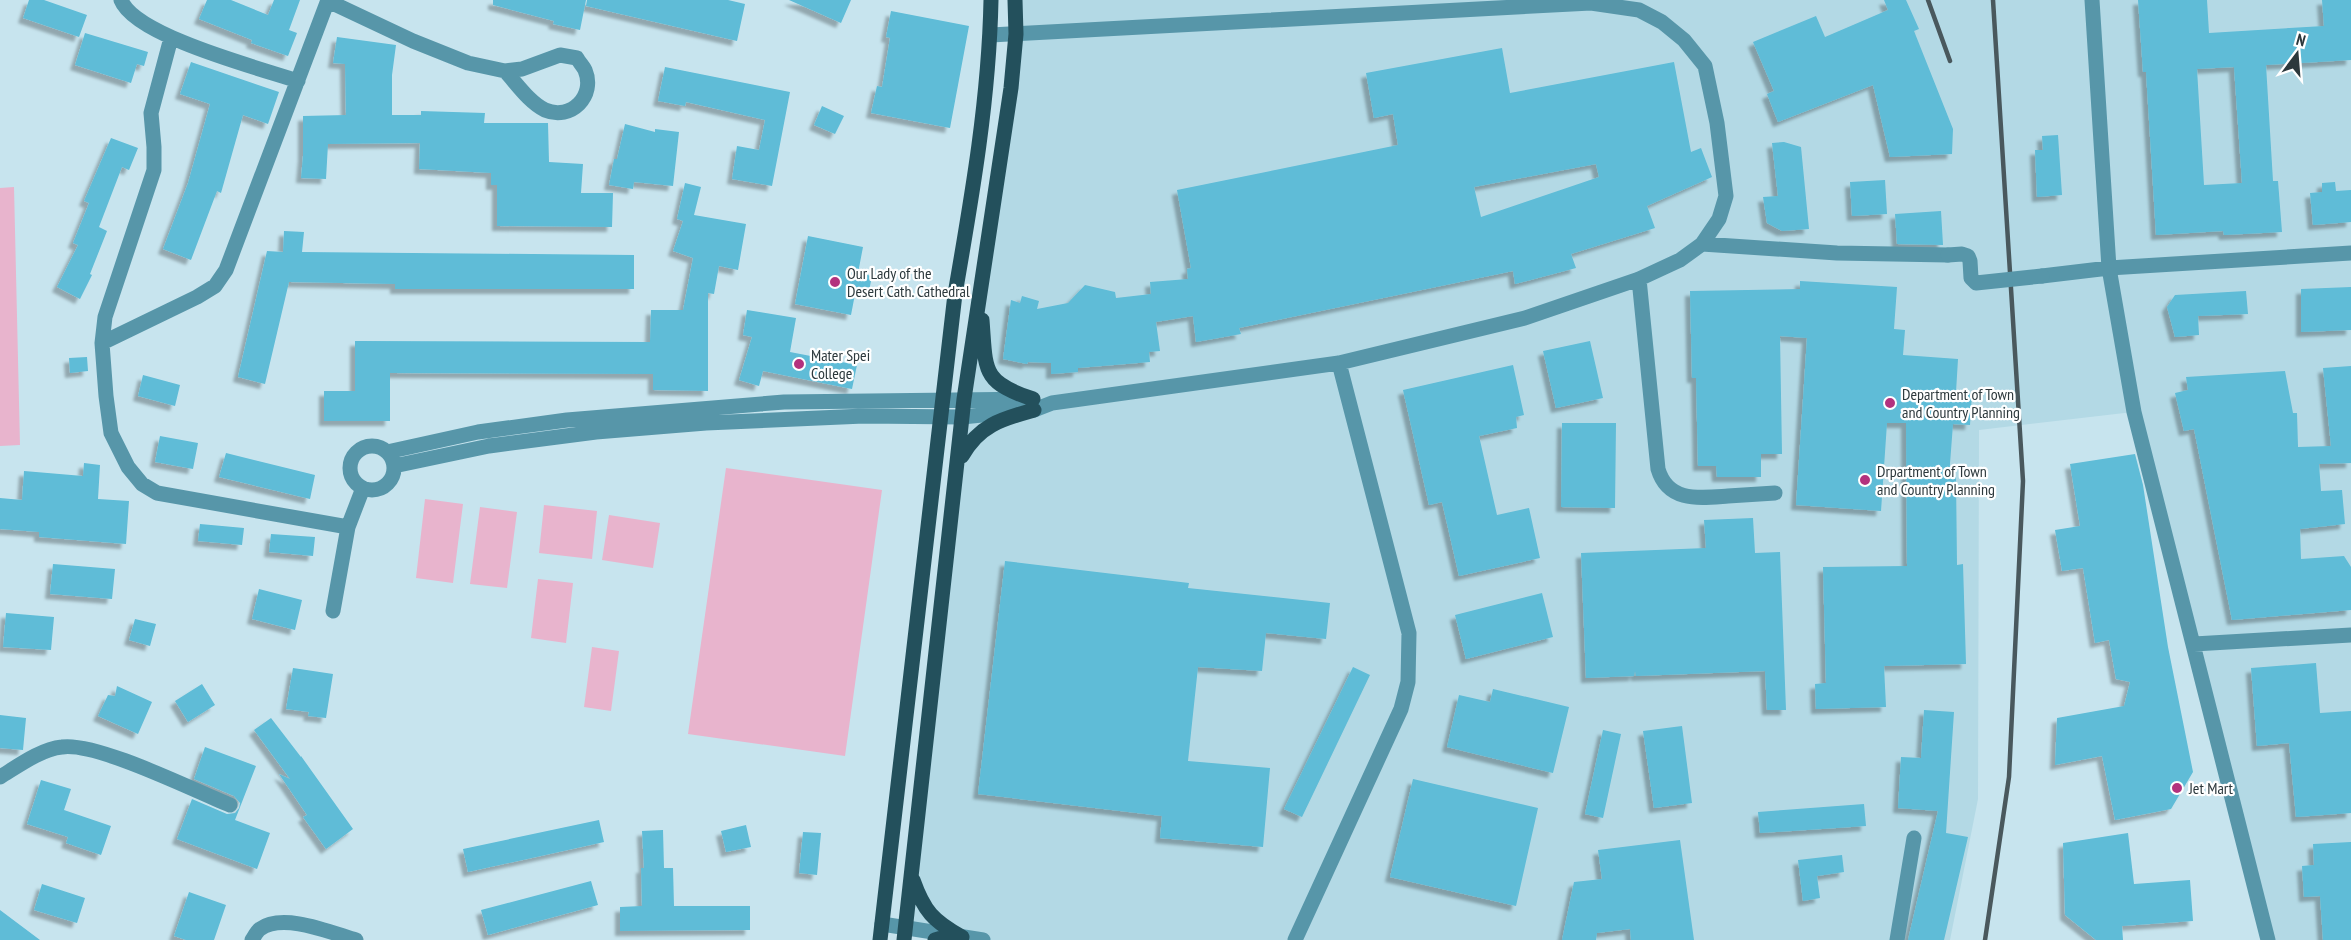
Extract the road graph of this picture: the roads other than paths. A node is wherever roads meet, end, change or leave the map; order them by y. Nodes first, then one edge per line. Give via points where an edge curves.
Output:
1 (121, 0) edge
2 (991, 0) edge
3 (1015, 0) edge
4 (2092, 0) edge
5 (328, 1) edge
6 (991, 34) junction
7 (1016, 34) junction
8 (171, 38) junction
9 (505, 72) junction
10 (298, 81) junction
11 (1702, 244) junction
12 (2351, 253) edge
13 (2109, 268) junction
14 (1639, 279) junction
15 (955, 294) junction
16 (978, 300) junction
17 (102, 343) junction
18 (1339, 363) junction
19 (964, 399) junction
20 (942, 400) junction
21 (1034, 404) junction
22 (940, 417) junction
23 (962, 417) junction
24 (391, 459) junction
25 (958, 463) junction
26 (363, 488) junction
27 (1775, 493) dead end
28 (348, 527) junction
29 (333, 611) dead end
30 (2351, 635) edge
31 (2194, 644) junction
32 (0, 777) edge
33 (230, 806) dead end
34 (1914, 838) dead end
35 (912, 877) junction
36 (882, 924) junction
37 (905, 933) edge
38 (962, 937) junction
39 (252, 940) edge
40 (356, 940) edge
41 (880, 940) edge
42 (935, 940) edge
43 (983, 940) edge
44 (1295, 940) edge
45 (1897, 940) edge
46 (2268, 940) edge

1 - 8 street via 139,21
2 - 6 main road
3 - 7 main road
4 - 13 street
5 - 9 street via 412,42
5 - 10 street
6 - 7 street
6 - 15 main road via 987,87
7 - 11 street via 1591,3 1639,10 1684,40 1705,66 1726,196 1719,219
7 - 16 main road
8 - 10 street
8 - 17 street via 151,113 154,170 105,317
9 - 9 street via 560,55 577,58 585,71 585,97 577,108 562,113 547,111
10 - 17 street via 226,270 215,286
11 - 13 street, bridge via 1837,253 1962,254 1968,256 1971,278 1976,283
11 - 14 street via 1680,260
12 - 13 street
13 - 31 street via 2134,412
14 - 18 street via 1525,318
14 - 27 street via 1661,480 1678,494 1695,498
15 - 16 main road
15 - 20 main road
16 - 19 main road
16 - 21 main road via 986,369 1003,387
17 - 28 street via 111,433 142,484 157,493
18 - 21 street
18 - 44 street via 1409,633 1408,682 1401,709
19 - 20 street
19 - 21 street
19 - 23 main road
20 - 22 main road
20 - 24 street via 784,402 567,420 478,432
21 - 23 street
21 - 25 main road via 991,424 970,441
22 - 23 street
22 - 24 street via 706,423 596,432
22 - 36 main road
23 - 25 main road
24 - 26 street via 394,473 385,486
24 - 26 street via 376,447 363,448 354,456 351,474
25 - 35 main road
26 - 28 street
28 - 29 street
30 - 31 street
31 - 46 street
32 - 33 street via 44,752 76,746
34 - 45 street
35 - 37 main road
35 - 38 main road via 924,909
36 - 37 street
36 - 41 main road
37 - 38 street
38 - 42 main road
38 - 43 street
39 - 40 street via 261,928 276,922 295,922

